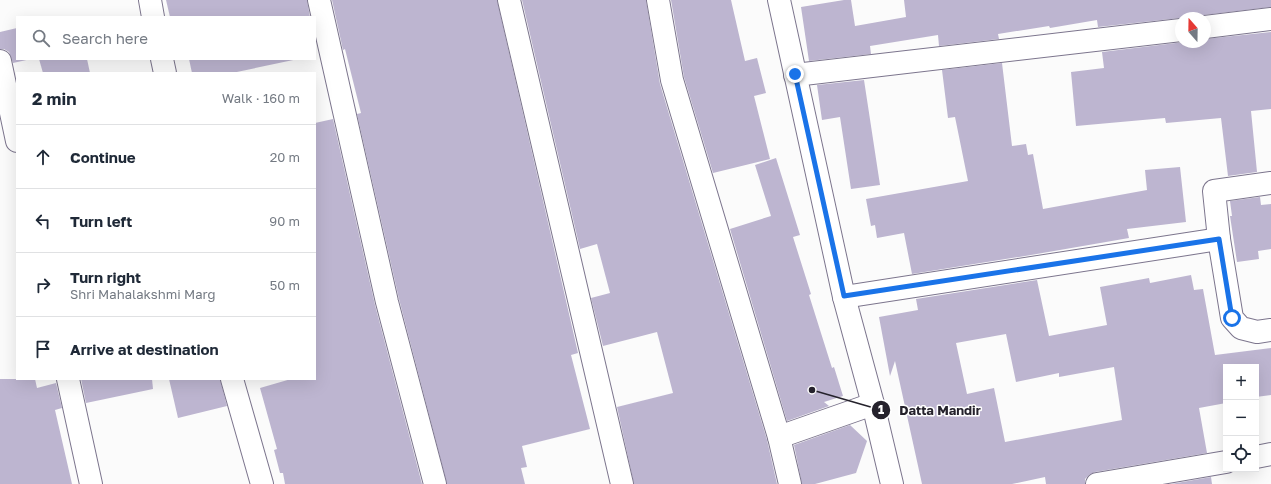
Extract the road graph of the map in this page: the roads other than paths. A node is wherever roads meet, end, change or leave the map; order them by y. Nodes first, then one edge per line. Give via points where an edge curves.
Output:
1 (150, 0) edge
2 (319, 0) edge
3 (509, 0) edge
4 (658, 0) edge
5 (779, 0) edge
6 (153, 16) edge
7 (1271, 19) edge
8 (1211, 26) edge
9 (1175, 31) edge
10 (162, 60) edge
11 (0, 61) edge
12 (165, 72) edge
13 (795, 74) junction
14 (16, 136) edge
15 (1271, 183) edge
16 (1219, 239) junction
17 (844, 296) junction
18 (1271, 330) edge
19 (68, 380) edge
20 (232, 380) edge
21 (873, 404) junction
22 (779, 437) junction
23 (1271, 454) edge
24 (1259, 456) edge
25 (1223, 463) edge
26 (91, 484) edge
27 (262, 484) edge
28 (434, 484) edge
29 (622, 484) edge
30 (790, 484) edge
31 (892, 484) edge
32 (1097, 484) edge

1 - 6 street
2 - 28 street via 388,302
3 - 29 street
4 - 22 street via 672,80
5 - 13 street
7 - 8 street
9 - 13 street
10 - 12 street
11 - 14 street
13 - 17 street
15 - 16 street via 1214,191
16 - 17 street
16 - 18 street via 1232,318 1241,328 1256,332
17 - 21 street
19 - 26 street
20 - 27 street
21 - 22 street
21 - 31 street
22 - 30 street
23 - 24 street
25 - 32 street

